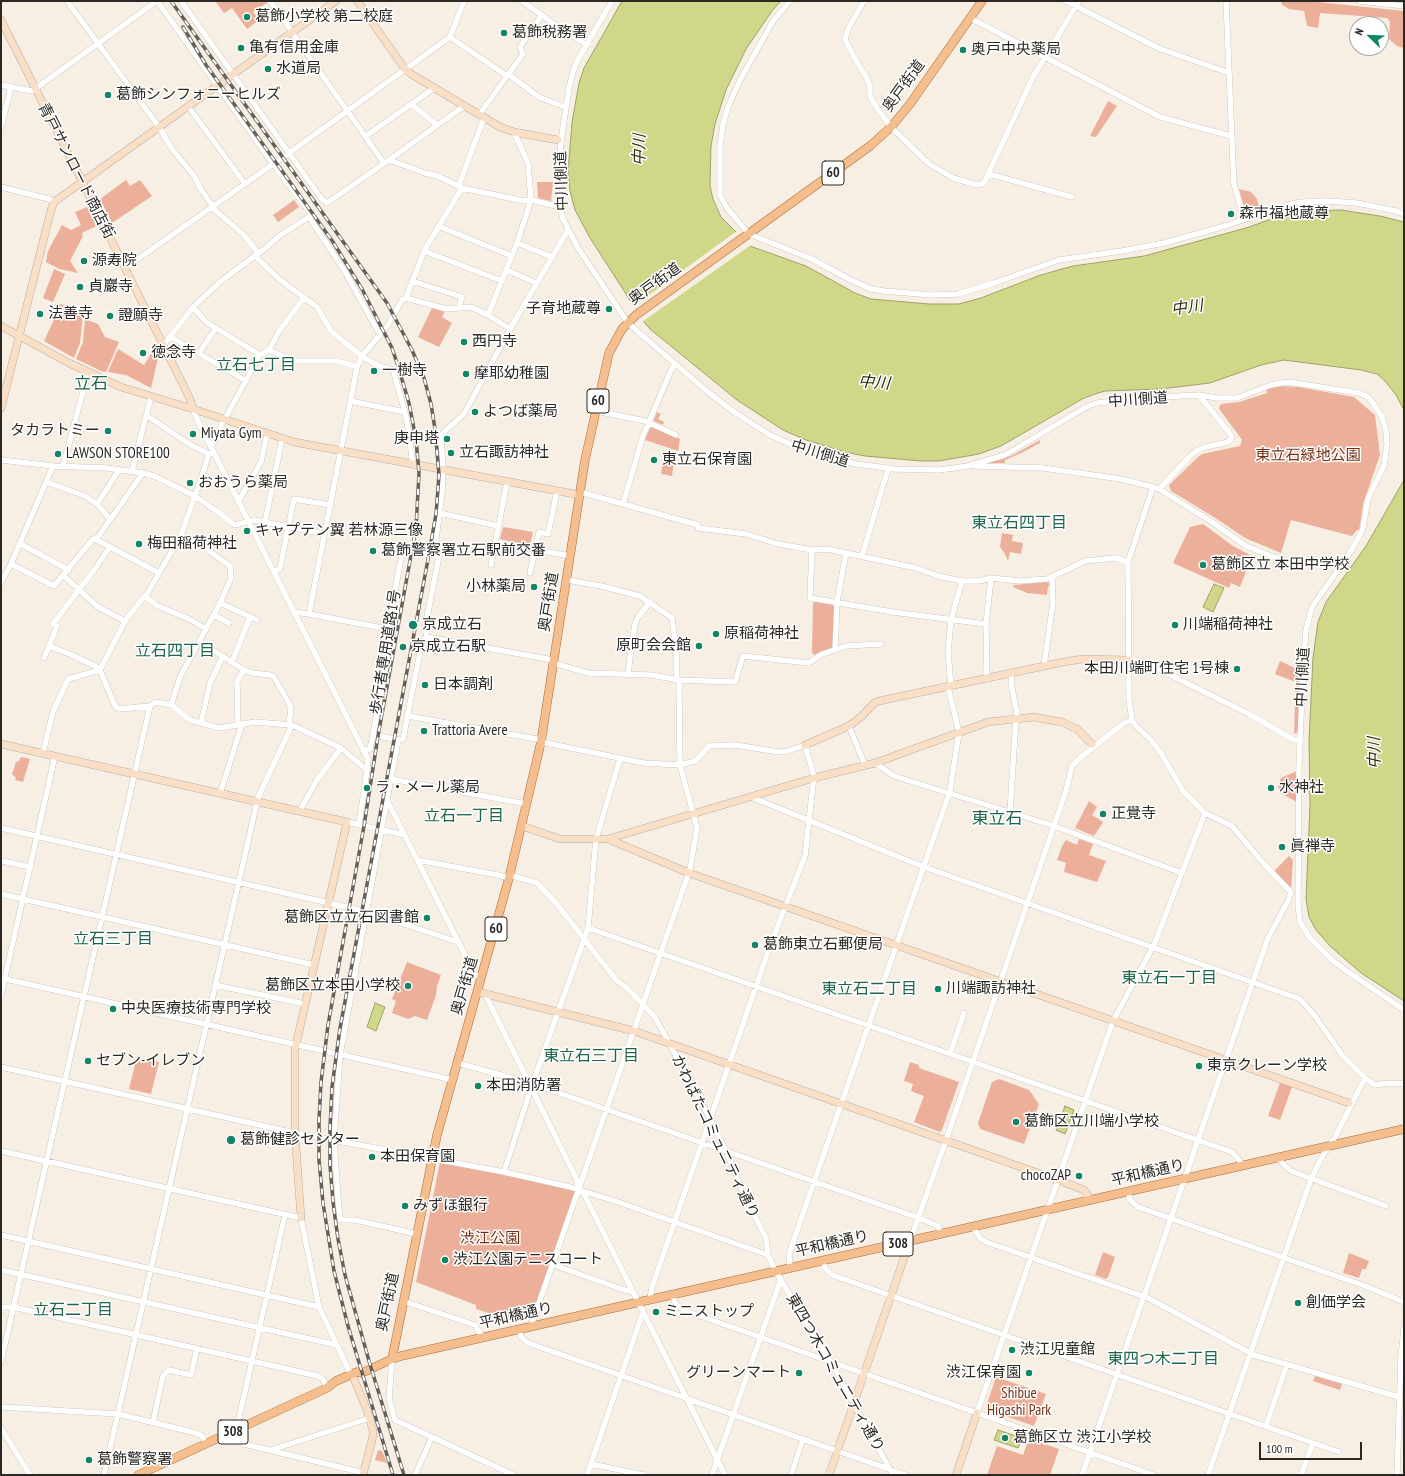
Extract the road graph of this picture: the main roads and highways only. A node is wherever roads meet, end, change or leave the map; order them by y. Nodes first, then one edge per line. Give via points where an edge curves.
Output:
1 (982, 1) edge
2 (1404, 1129) edge
3 (392, 1359) junction
4 (138, 1475) edge

1 - 3 main road, 奥戸街道 / 60 via 891,127 870,146 636,315 619,334 609,353 580,494 541,741 510,877 482,977 482,993 439,1129
2 - 3 main road, 平和橋通り / 308 via 790,1268 778,1275 638,1302
3 - 4 main road, 平和橋通り / 308 via 362,1373 357,1372 353,1377 336,1381 327,1388 153,1471

